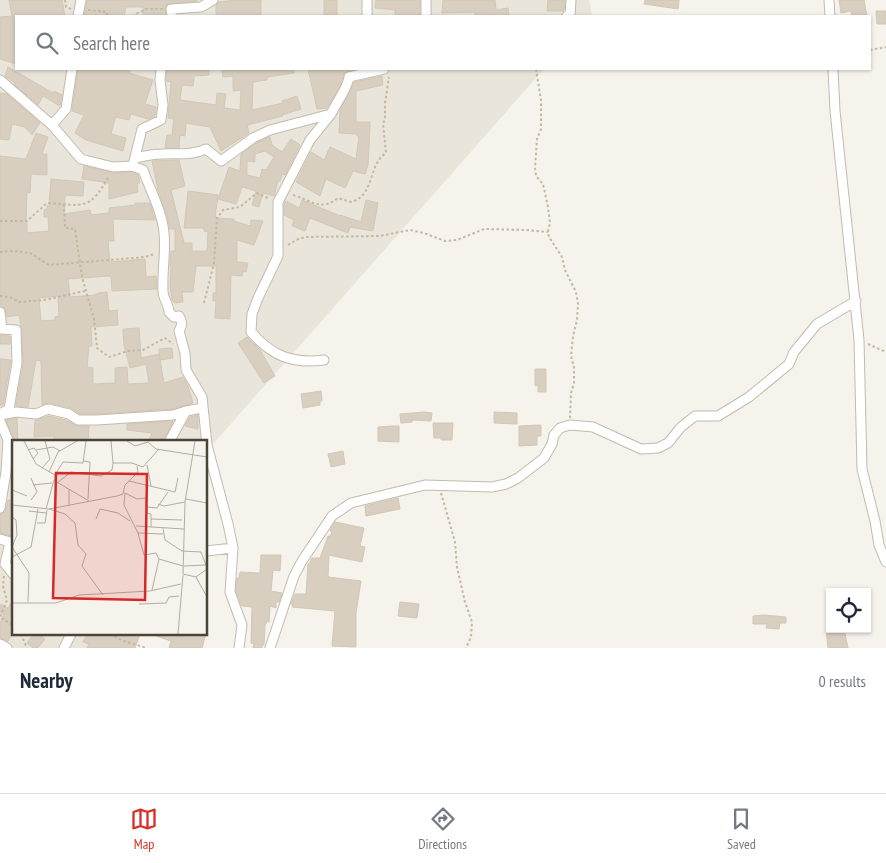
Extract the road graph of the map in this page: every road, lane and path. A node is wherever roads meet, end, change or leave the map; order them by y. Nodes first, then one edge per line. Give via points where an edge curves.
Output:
1 (81, 0) edge
2 (213, 0) edge
3 (367, 0) edge
4 (426, 0) edge
5 (571, 0) edge
6 (829, 0) edge
7 (172, 13) edge
8 (78, 15) edge
9 (134, 15) edge
10 (368, 15) edge
11 (426, 15) edge
12 (570, 15) edge
13 (830, 15) edge
14 (886, 47) edge
15 (871, 50) edge
16 (72, 70) edge
17 (161, 70) edge
18 (367, 70) edge
19 (536, 70) edge
20 (833, 70) edge
21 (386, 72) edge
22 (0, 80) edge
23 (331, 114) junction
24 (52, 125) junction
25 (133, 162) junction
26 (113, 167) junction
27 (285, 189) junction
28 (278, 202) junction
29 (64, 204) junction
30 (0, 221) edge
31 (548, 232) junction
32 (164, 250) junction
33 (0, 252) edge
34 (278, 256) junction
35 (80, 262) junction
36 (85, 291) junction
37 (0, 296) edge
38 (856, 301) junction
39 (204, 303) dead end
40 (0, 312) edge
41 (859, 340) junction
42 (886, 352) edge
43 (185, 353) junction
44 (324, 360) dead end
45 (202, 408) junction
46 (186, 412) junction
47 (0, 415) edge
48 (0, 421) edge
49 (570, 425) junction
50 (170, 440) edge
51 (206, 440) edge
52 (208, 449) edge
53 (439, 486) junction
54 (0, 508) edge
55 (0, 539) edge
56 (233, 548) junction
57 (208, 551) edge
58 (886, 562) edge
59 (5, 564) junction
60 (12, 573) edge
61 (12, 625) edge
62 (22, 636) edge
63 (69, 636) edge
64 (114, 636) edge
65 (0, 644) edge
66 (7, 648) edge
67 (27, 648) edge
68 (64, 648) edge
69 (147, 648) edge
70 (239, 648) edge
71 (270, 648) edge
72 (466, 648) edge

1 - 8 street
2 - 7 street via 201,7
3 - 10 street
4 - 11 street
5 - 12 street
6 - 13 street
7 - 9 path via 146,9
14 - 15 path
16 - 24 street via 66,109
17 - 25 street via 161,120 142,130
18 - 21 street
18 - 23 street via 349,77
19 - 31 path via 541,129 535,168 536,176 543,184 548,207
20 - 38 street
21 - 27 path via 383,123 386,153 379,160 362,198 351,202 338,198 325,205 312,203
22 - 24 street
23 - 25 street via 270,130 220,161 206,149
23 - 27 street via 310,140
24 - 26 street via 81,159
25 - 26 street
25 - 32 street via 143,170 159,213
26 - 29 path via 99,194 82,206
27 - 28 street
28 - 34 street
28 - 39 path via 257,193 240,207 223,210 217,218 214,263
29 - 30 path via 47,203 27,220
29 - 35 path via 65,228 75,229
31 - 34 path via 484,229 458,240 445,241 410,230 371,236 305,237 290,243
31 - 49 path via 562,257 578,304 571,356 574,383
32 - 35 path via 145,257
32 - 43 street via 163,297 169,305 169,312 174,317 180,316 182,321 179,331
33 - 35 path via 30,253 49,265
34 - 44 street via 252,314 251,332 274,354 308,362
35 - 36 path
36 - 37 path via 19,302
36 - 43 path via 94,319 96,348 109,357 143,350 165,338
38 - 41 street
38 - 49 street via 817,324 794,352 789,364 748,397 718,416 694,416 668,443 658,448 641,449 593,427
40 - 47 street via 2,329 16,330 17,363 9,409
41 - 42 path
41 - 58 street via 862,469 879,545
43 - 45 street via 186,370 202,397
45 - 46 street
45 - 51 street
46 - 47 street via 173,416 97,420 78,420 69,414 48,409 36,414 16,412
46 - 50 street
48 - 54 street via 8,440
49 - 53 street via 560,428 554,435 544,458 506,484 492,487
52 - 56 street
53 - 71 street via 425,485 351,503 332,516 294,576
53 - 72 path via 472,622
55 - 59 street via 10,542
56 - 57 street
56 - 70 street via 230,592 242,625
59 - 60 street
59 - 61 path via 3,586 7,600 0,617
62 - 67 path
63 - 68 street
64 - 69 path
65 - 66 street

